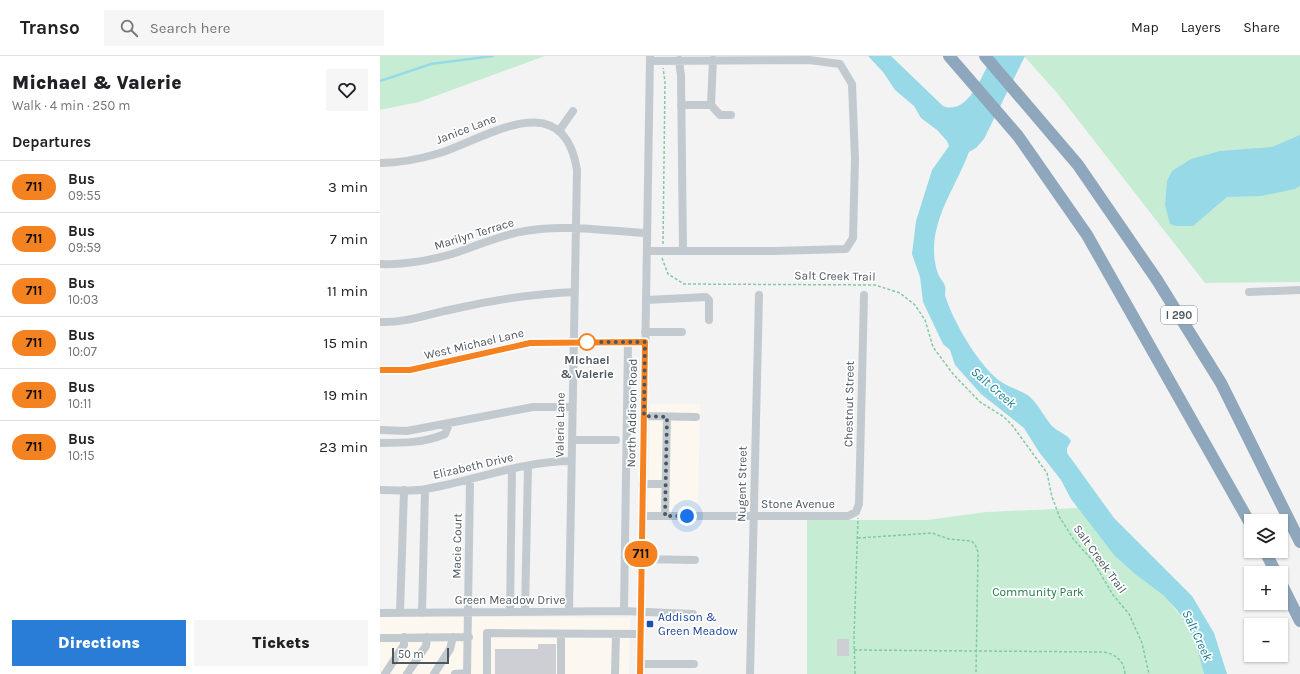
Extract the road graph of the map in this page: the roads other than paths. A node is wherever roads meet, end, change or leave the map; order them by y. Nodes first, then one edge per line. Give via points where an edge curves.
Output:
1 (949, 56) edge
2 (985, 56) edge
3 (650, 58) edge
4 (780, 58) edge
5 (679, 60) junction
6 (713, 60) junction
7 (681, 105) junction
8 (711, 105) junction
9 (573, 111) dead end
10 (731, 115) dead end
11 (559, 131) junction
12 (571, 145) joint
13 (380, 163) edge
14 (575, 229) junction
15 (647, 233) junction
16 (683, 250) junction
17 (647, 251) junction
18 (380, 264) edge
19 (1300, 290) edge
20 (574, 292) junction
21 (1250, 292) dead end
22 (759, 295) dead end
23 (864, 295) dead end
24 (646, 300) junction
25 (709, 320) dead end
26 (380, 322) edge
27 (645, 332) junction
28 (682, 332) dead end
29 (573, 342) junction
30 (628, 342) junction
31 (645, 342) junction
32 (380, 370) edge
33 (572, 407) junction
34 (644, 416) junction
35 (667, 417) junction
36 (696, 417) dead end
37 (450, 424) junction
38 (380, 430) edge
39 (572, 440) junction
40 (616, 440) dead end
41 (380, 443) edge
42 (571, 461) junction
43 (528, 466) junction
44 (512, 470) junction
45 (470, 480) junction
46 (642, 484) junction
47 (666, 484) junction
48 (380, 490) edge
49 (404, 490) junction
50 (425, 490) junction
51 (856, 512) joint
52 (1245, 514) edge
53 (642, 516) junction
54 (665, 516) junction
55 (753, 516) junction
56 (1300, 542) edge
57 (641, 559) junction
58 (695, 560) dead end
59 (1288, 597) edge
60 (569, 611) junction
61 (624, 611) junction
62 (640, 611) junction
63 (422, 612) junction
64 (468, 612) junction
65 (510, 612) junction
66 (524, 612) junction
67 (380, 613) edge
68 (400, 613) junction
69 (693, 614) dead end
70 (1300, 621) edge
71 (561, 634) junction
72 (616, 634) junction
73 (640, 634) junction
74 (404, 637) junction
75 (427, 637) junction
76 (453, 637) junction
77 (469, 637) junction
78 (380, 638) edge
79 (640, 664) junction
80 (694, 664) dead end
81 (467, 673) edge
82 (386, 674) edge
83 (407, 674) edge
84 (434, 674) edge
85 (455, 674) edge
86 (487, 674) edge
87 (561, 674) edge
88 (615, 674) edge
89 (640, 674) edge
90 (750, 674) edge

1 - 52 highway via 1018,136 1087,235
2 - 56 highway, I 290 via 1078,165 1165,293 1221,383
3 - 5 street via 663,61
3 - 15 street, North Addison Road
4 - 6 street
4 - 16 street via 840,64 852,84 855,159 853,238 846,248 774,251
5 - 6 street
5 - 7 street
6 - 8 street
7 - 8 street
7 - 16 street
8 - 10 street via 720,115
9 - 11 street
11 - 12 street, Janice Lane
11 - 13 street, Janice Lane via 548,125 519,123 440,152 400,163
12 - 14 street, Valerie Lane via 577,170
14 - 15 street, Marilyn Terrace
14 - 18 street, Marilyn Terrace via 526,231 435,258 406,264
14 - 20 street, Valerie Lane
15 - 17 street, North Addison Road
16 - 17 street
17 - 24 street, North Addison Road
19 - 21 street
20 - 26 street via 522,295 412,320
20 - 29 street, Valerie Lane
22 - 55 street, Nugent Street
23 - 51 street, Chestnut Street via 859,504
24 - 25 street via 706,297 709,300
24 - 27 street, North Addison Road
27 - 28 street
27 - 31 street, North Addison Road
29 - 30 street, West Michael Lane
29 - 32 street, West Michael Lane via 530,343 410,370
29 - 33 street, Valerie Lane
30 - 31 street, West Michael Lane
30 - 61 street
31 - 34 street, North Addison Road
33 - 37 street via 533,407
33 - 39 street, Valerie Lane
34 - 35 street
34 - 46 street, North Addison Road
35 - 36 street
35 - 47 street
37 - 38 street via 407,431
37 - 41 street via 446,434 430,440
39 - 40 street
39 - 42 street, Valerie Lane
42 - 43 street, Elizabeth Drive
42 - 60 street, Valerie Lane
43 - 44 street, Elizabeth Drive
43 - 66 street
44 - 45 street, Elizabeth Drive
44 - 65 street
45 - 50 street, Elizabeth Drive
45 - 64 street, Macie Court
46 - 47 street
46 - 53 street, North Addison Road
47 - 54 street
48 - 49 street, Elizabeth Drive
49 - 50 street, Elizabeth Drive
49 - 68 street
50 - 63 street
51 - 55 street, Stone Avenue via 848,516
53 - 54 street, Stone Avenue
53 - 57 street, North Addison Road
54 - 55 street, Stone Avenue
55 - 90 street, Nugent Street
57 - 58 street
57 - 62 street, North Addison Road
59 - 70 highway
60 - 61 street, Green Meadow Drive
60 - 66 street, Green Meadow Drive
61 - 62 street, Green Meadow Drive
62 - 69 street, Green Meadow Drive
62 - 73 street, North Addison Road
63 - 64 street, Green Meadow Drive
63 - 68 street, Green Meadow Drive
64 - 65 street, Green Meadow Drive
64 - 77 street, Macie Court
65 - 66 street, Green Meadow Drive
67 - 68 street, Green Meadow Drive
71 - 72 street
71 - 86 street via 487,633
71 - 87 street
72 - 73 street
72 - 88 street
73 - 79 street, North Addison Road
74 - 75 street
74 - 78 street
74 - 82 street via 404,645
75 - 76 street
75 - 83 street via 426,646
76 - 77 street
76 - 84 street via 450,649
77 - 81 street, Macie Court
79 - 80 street
79 - 89 street, North Addison Road
81 - 85 street

